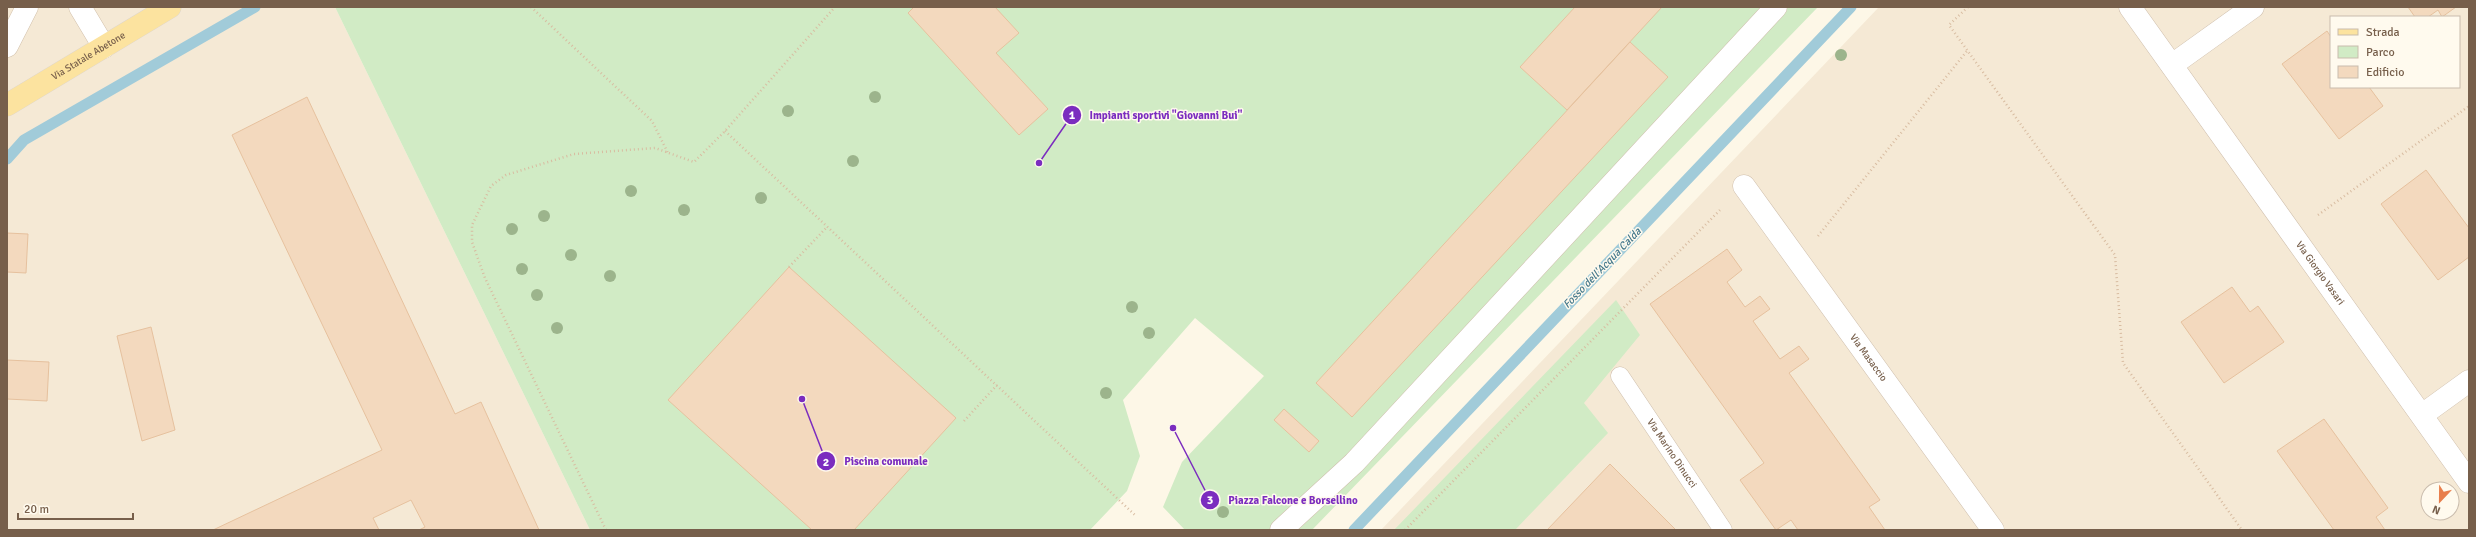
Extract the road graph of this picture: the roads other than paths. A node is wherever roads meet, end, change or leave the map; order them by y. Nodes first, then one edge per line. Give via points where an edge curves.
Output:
1 (27, 7) edge
2 (80, 7) edge
3 (170, 7) edge
4 (1776, 7) edge
5 (2130, 7) edge
6 (2253, 7) edge
7 (7, 46) edge
8 (104, 47) junction
9 (2172, 65) junction
10 (7, 105) edge
11 (1744, 186) road end
12 (1620, 376) dead end
13 (2469, 381) edge
14 (2422, 415) junction
15 (2469, 482) edge
16 (1991, 529) edge
17 (1281, 530) edge
18 (1723, 530) edge

1 - 7 street
2 - 8 street
3 - 8 main road, Via Statale Abetone
4 - 17 street via 1354,464
5 - 9 street, Via Giorgio Vasari
6 - 9 street
8 - 10 main road, Via Statale Abetone
9 - 14 street, Via Giorgio Vasari
11 - 16 street, Via Masaccio
12 - 18 lane, Via Marino Dinucci
13 - 14 street
14 - 15 street, Via Giorgio Vasari

